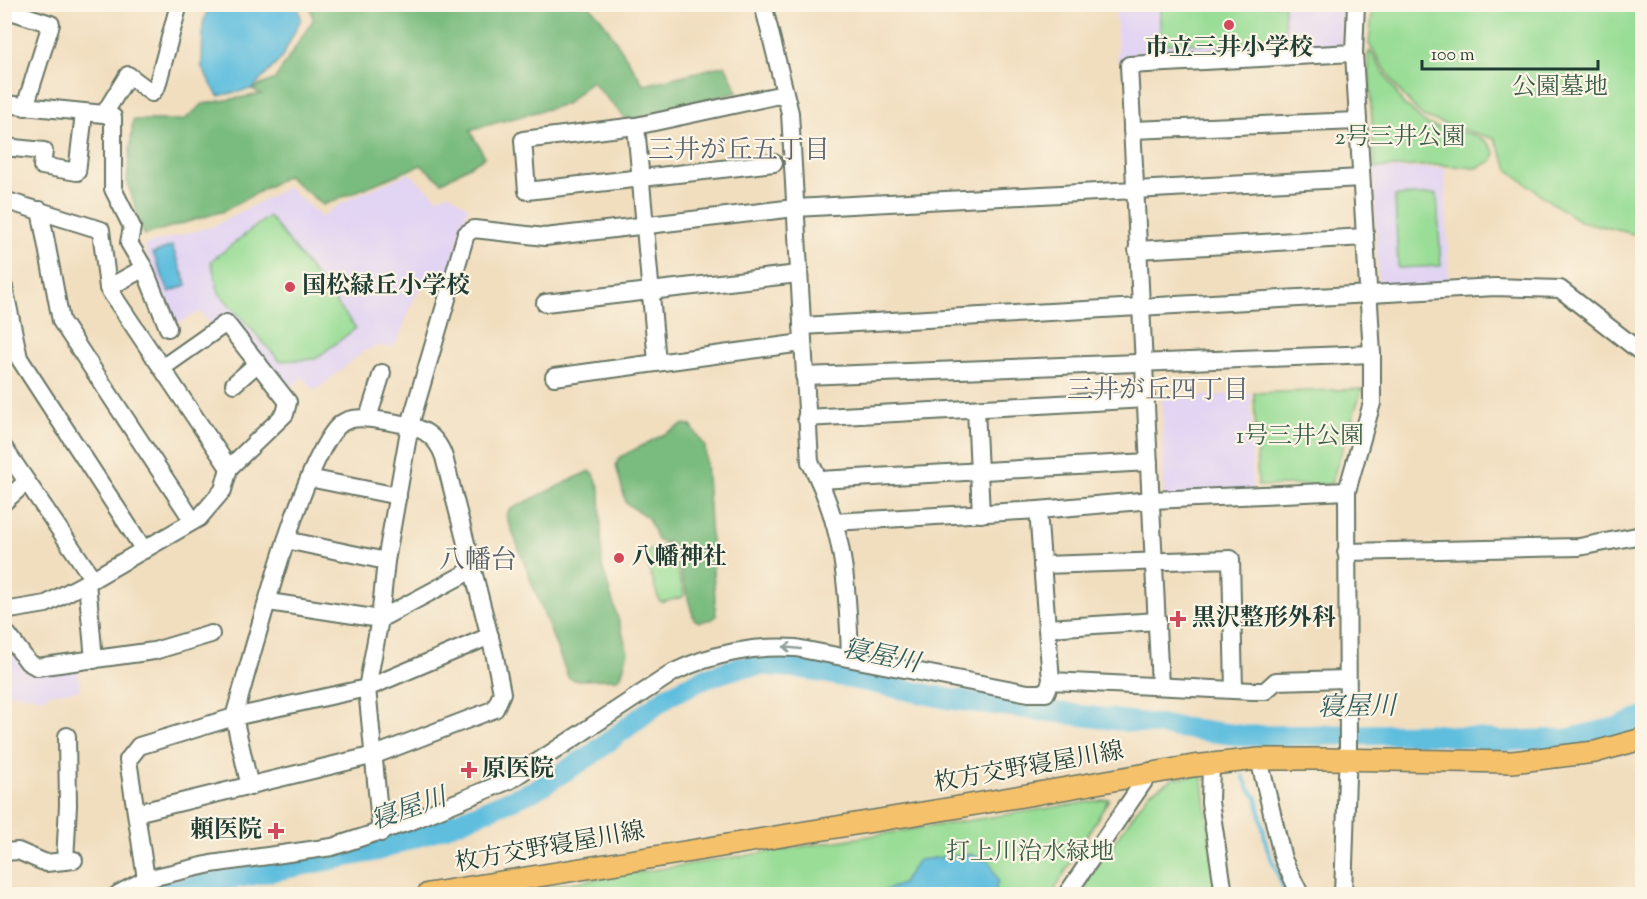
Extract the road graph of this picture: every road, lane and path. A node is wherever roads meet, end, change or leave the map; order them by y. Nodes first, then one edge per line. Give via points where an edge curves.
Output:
1 (179, 4) edge
2 (763, 4) edge
3 (1356, 4) edge
4 (4, 9) edge
5 (1354, 54) junction
6 (784, 94) junction
7 (4, 104) edge
8 (25, 107) junction
9 (84, 114) junction
10 (104, 114) junction
11 (1358, 121) junction
12 (636, 126) junction
13 (1132, 130) junction
14 (4, 147) edge
15 (774, 163) dead end
16 (1361, 178) junction
17 (641, 179) junction
18 (1134, 190) junction
19 (4, 200) edge
20 (795, 208) junction
21 (40, 210) junction
22 (645, 225) junction
23 (1365, 237) junction
24 (1137, 250) junction
25 (144, 268) junction
26 (798, 274) junction
27 (4, 287) edge
28 (108, 288) junction
29 (651, 290) junction
30 (1368, 294) junction
31 (545, 303) dead end
32 (1140, 306) junction
33 (168, 328) dead end
34 (802, 334) junction
35 (1372, 354) junction
36 (1642, 354) edge
37 (1143, 361) junction
38 (258, 363) junction
39 (657, 363) junction
40 (162, 368) junction
41 (382, 374) dead end
42 (554, 376) dead end
43 (804, 376) junction
44 (234, 384) dead end
45 (1146, 399) junction
46 (976, 409) junction
47 (368, 418) junction
48 (806, 418) junction
49 (410, 425) junction
50 (4, 448) edge
51 (1149, 462) junction
52 (230, 468) junction
53 (979, 470) junction
54 (309, 478) junction
55 (819, 480) junction
56 (26, 482) junction
57 (1347, 490) junction
58 (398, 496) junction
59 (1152, 500) junction
60 (4, 502) edge
61 (1038, 510) junction
62 (981, 514) junction
63 (193, 521) junction
64 (834, 522) junction
65 (1642, 535) edge
66 (286, 540) junction
67 (144, 550) junction
68 (1346, 552) junction
69 (386, 561) junction
70 (1155, 561) junction
71 (1042, 565) junction
72 (472, 570) junction
73 (90, 580) junction
74 (269, 602) junction
75 (7, 612) edge
76 (380, 619) junction
77 (1158, 621) junction
78 (1047, 628) junction
79 (211, 634) dead end
80 (8, 635) junction
81 (490, 636) junction
82 (4, 653) edge
83 (850, 658) junction
84 (94, 660) junction
85 (1347, 679) junction
86 (1051, 681) junction
87 (1160, 686) junction
88 (367, 688) junction
89 (1234, 689) junction
90 (234, 717) junction
91 (67, 736) dead end
92 (1642, 739) edge
93 (1348, 753) junction
94 (375, 755) junction
95 (1259, 759) junction
96 (1211, 765) junction
97 (1151, 771) junction
98 (250, 787) junction
99 (136, 813) junction
100 (381, 832) junction
101 (4, 852) edge
102 (146, 879) junction
103 (118, 894) edge
104 (428, 894) edge
105 (1066, 894) edge
106 (1224, 894) edge
107 (1300, 894) edge
108 (1343, 894) edge

1 - 10 street via 157,86 152,93 128,75
2 - 6 street
3 - 5 street
4 - 8 street via 51,24
5 - 11 street
5 - 13 street via 1129,65
6 - 12 street
6 - 20 street via 790,113
7 - 8 street
8 - 9 street
9 - 10 street
9 - 14 street via 77,172 42,166 44,151
10 - 25 street via 113,117 113,189 132,227 129,243
11 - 13 street
11 - 16 street
12 - 17 street
12 - 17 street via 523,140 527,191
13 - 18 street
15 - 17 street
16 - 18 street
16 - 23 street
17 - 22 street
18 - 20 street
18 - 24 street
19 - 21 street
20 - 22 street
20 - 26 street
21 - 28 street via 101,230
21 - 63 street via 61,321
22 - 29 street
22 - 49 street via 545,237 474,229 466,234
23 - 24 street
23 - 30 street
24 - 32 street
25 - 28 street
25 - 33 street
26 - 29 street
26 - 34 street
27 - 67 street via 19,358
28 - 40 street
29 - 31 street
29 - 39 street
30 - 32 street
30 - 35 street
30 - 36 street via 1495,287 1560,289
32 - 34 street
32 - 37 street
34 - 39 street
34 - 43 street
35 - 37 street
35 - 57 street via 1372,403
37 - 43 street
37 - 45 street
38 - 40 street via 226,323
38 - 44 street
38 - 52 street via 288,402 285,414
39 - 42 street
40 - 52 street
41 - 47 street
43 - 48 street
45 - 46 street
45 - 51 street
46 - 48 street
46 - 53 street
47 - 49 street
47 - 54 street via 343,422 334,431
48 - 55 street via 810,462
49 - 58 street
49 - 72 street via 427,431 439,442
50 - 56 street
51 - 53 street
51 - 59 street
52 - 63 street via 223,490
53 - 55 street
53 - 62 street
54 - 58 street
54 - 66 street
55 - 64 street
56 - 60 street
56 - 73 street
57 - 59 street
57 - 68 street
58 - 69 street
59 - 61 street
59 - 70 street
61 - 62 street
61 - 71 street
62 - 64 street
63 - 67 street
64 - 83 street via 848,585
65 - 68 street via 1579,547
66 - 69 street
66 - 74 street
67 - 73 street
68 - 85 street
69 - 76 street
70 - 71 street
70 - 77 street
70 - 89 street via 1231,559
71 - 78 street
72 - 76 street
72 - 81 street
73 - 75 street via 46,604
73 - 84 street
74 - 76 street
74 - 90 street
75 - 80 street
76 - 88 street
77 - 78 street
77 - 87 street
78 - 86 street
79 - 84 street via 153,651
80 - 82 street
80 - 84 street via 28,662 37,667
81 - 88 street
81 - 94 street via 502,693 495,709
83 - 86 street via 1028,693 1046,693
83 -> 100 street via 777,646 692,663 510,780
85 - 89 street via 1276,681 1265,691
85 - 93 street
86 - 87 street
87 - 89 street
88 - 90 street
88 - 94 street
90 - 98 street
90 - 99 street via 139,746 128,760
91 - 101 street via 69,861 46,863 18,851
92 - 93 main road, 枚方交野寝屋川線 via 1595,752 1512,762
93 - 95 main road, 枚方交野寝屋川線
93 - 108 street
94 - 98 street
94 - 100 street
95 - 96 main road, 枚方交野寝屋川線
95 - 107 street via 1284,859
96 - 97 main road, 枚方交野寝屋川線
96 - 106 street via 1210,802
97 - 104 main road, 枚方交野寝屋川線 via 959,807
97 - 105 street
98 - 99 street
99 - 102 street
100 - 102 street via 332,847 211,864
102 - 103 street

